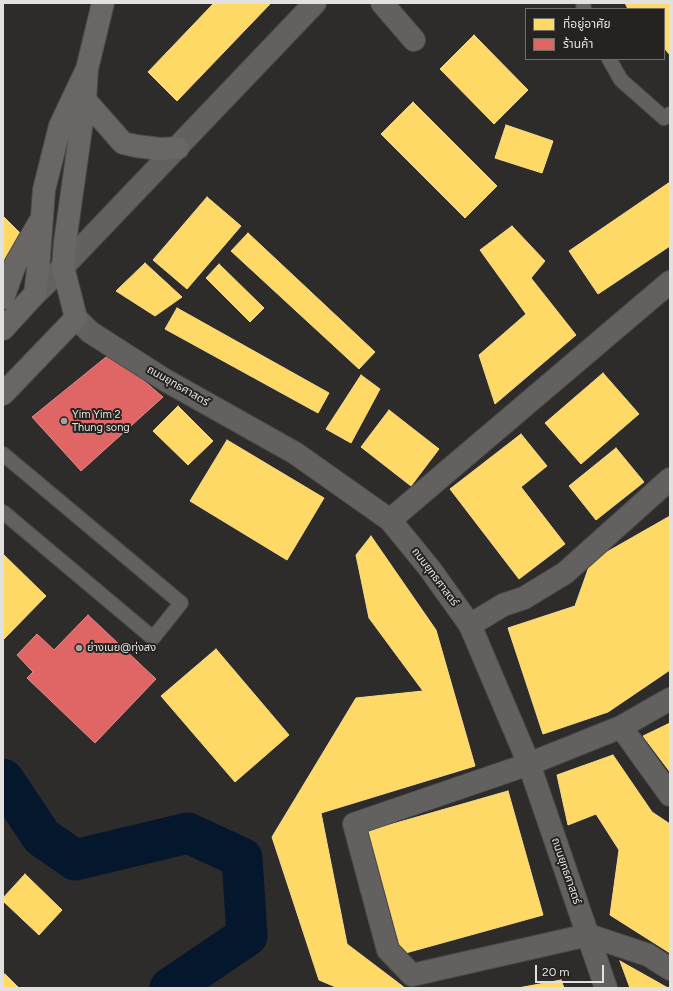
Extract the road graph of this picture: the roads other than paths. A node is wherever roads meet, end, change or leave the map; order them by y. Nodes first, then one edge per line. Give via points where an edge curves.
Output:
1 (103, 3) edge
2 (315, 3) edge
3 (382, 3) edge
4 (414, 40) dead end
5 (610, 60) edge
6 (86, 69) junction
7 (85, 100) junction
8 (670, 114) edge
9 (178, 148) junction
10 (41, 220) junction
11 (63, 267) junction
12 (670, 282) edge
13 (35, 294) junction
14 (3, 298) edge
15 (76, 318) junction
16 (3, 329) edge
17 (3, 394) edge
18 (3, 454) edge
19 (670, 479) edge
20 (3, 512) edge
21 (390, 520) junction
22 (470, 625) junction
23 (670, 699) edge
24 (621, 727) junction
25 (529, 764) junction
26 (670, 795) edge
27 (588, 935) junction
28 (670, 969) edge
29 (606, 988) edge

1 - 6 main road
2 - 9 street
3 - 4 street
5 - 8 lane via 621,80 664,118
6 - 7 main road
6 - 10 main road via 60,126 44,190
7 - 9 main road via 123,143 160,149
7 - 11 main road
9 - 11 street
10 - 13 main road
10 - 14 main road via 15,265
11 - 13 street
11 - 15 main road
12 - 21 street
13 - 16 main road
15 - 17 main road
15 - 21 street, ถนนยุทธศาสตร์ via 90,332 165,380 295,453
18 - 20 lane via 181,604 153,638
19 - 22 street via 565,573 524,598 503,605
21 - 22 street, ถนนยุทธศาสตร์ via 430,569
22 - 25 street, ถนนยุทธศาสตร์
23 - 24 street
24 - 25 street
24 - 26 street
25 - 27 street, ถนนยุทธศาสตร์
25 - 27 street via 354,824 388,950 412,975
27 - 28 street via 648,955
27 - 29 street, ถนนยุทธศาสตร์

